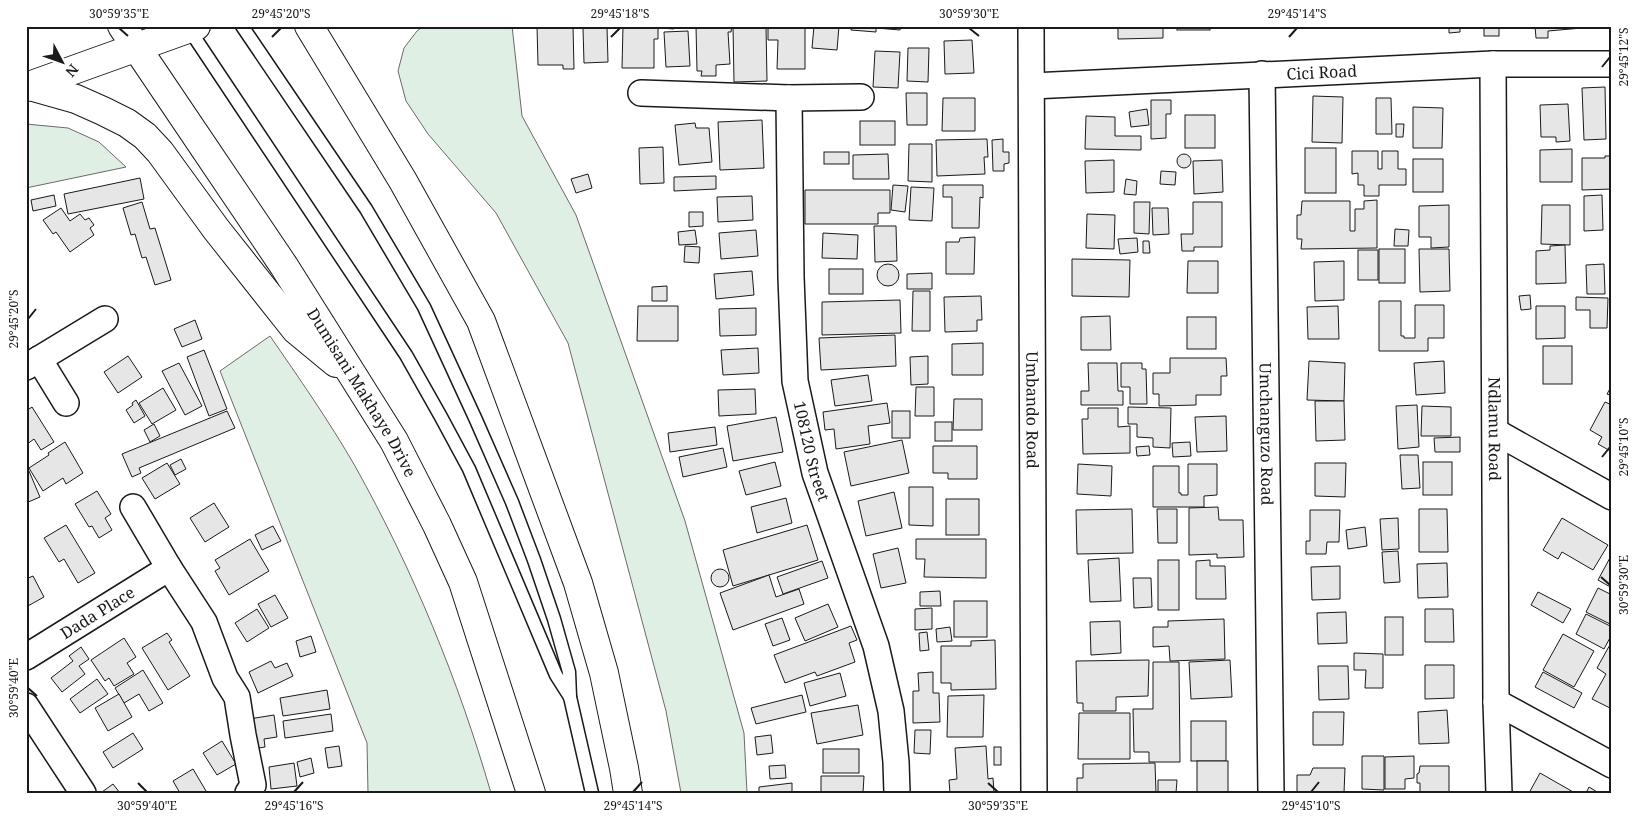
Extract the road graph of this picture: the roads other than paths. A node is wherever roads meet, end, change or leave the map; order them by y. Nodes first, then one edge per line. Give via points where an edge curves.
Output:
1 (242, 26) edge
2 (309, 26) edge
3 (1031, 26) edge
4 (191, 27) edge
5 (129, 37) edge
6 (1493, 64) junction
7 (1612, 64) edge
8 (1262, 74) junction
9 (1032, 86) junction
10 (28, 87) edge
11 (641, 94) dead end
12 (861, 97) dead end
13 (789, 98) junction
14 (105, 319) dead end
15 (33, 363) edge
16 (354, 379) junction
17 (66, 403) dead end
18 (1496, 432) junction
19 (1612, 497) edge
20 (134, 507) dead end
21 (169, 568) junction
22 (26, 657) edge
23 (570, 697) junction
24 (1496, 702) junction
25 (26, 706) edge
26 (1612, 765) edge
27 (83, 793) edge
28 (248, 793) edge
29 (531, 793) edge
30 (592, 793) edge
31 (628, 793) edge
32 (897, 793) edge
33 (1034, 793) edge
34 (1271, 793) edge
35 (1500, 793) edge

1 - 23 lane via 366,209 424,307 534,560 569,672
2 - 31 main road via 403,180 481,320 578,583 604,673
3 - 9 street, Umbando Road
4 - 5 main road
4 - 23 lane via 406,355 469,469 556,675
5 - 10 main road
5 - 16 main road, Dumisani Makhaye Drive via 284,266
6 - 7 street, Cici Road
6 - 8 street, Cici Road
6 - 18 street, Ndlamu Road
8 - 9 street, Cici Road
8 - 34 street, Umchanguzo Road
9 - 33 street, Umbando Road
10 - 16 main road via 76,99 103,110 146,136 296,330
11 - 13 street
12 - 13 street
13 - 32 street, 108120 Street via 795,381 816,473 876,646 891,711
14 - 15 street
15 - 17 street
16 - 29 main road, Dumisani Makhaye Drive via 394,441 463,582
18 - 19 street
18 - 24 street, Ndlamu Road
20 - 21 street
21 - 22 street, Dada Place
21 - 28 street via 204,622 225,678 237,697 253,785
23 - 30 lane
24 - 26 street
24 - 35 street, Ndlamu Road
25 - 27 street

